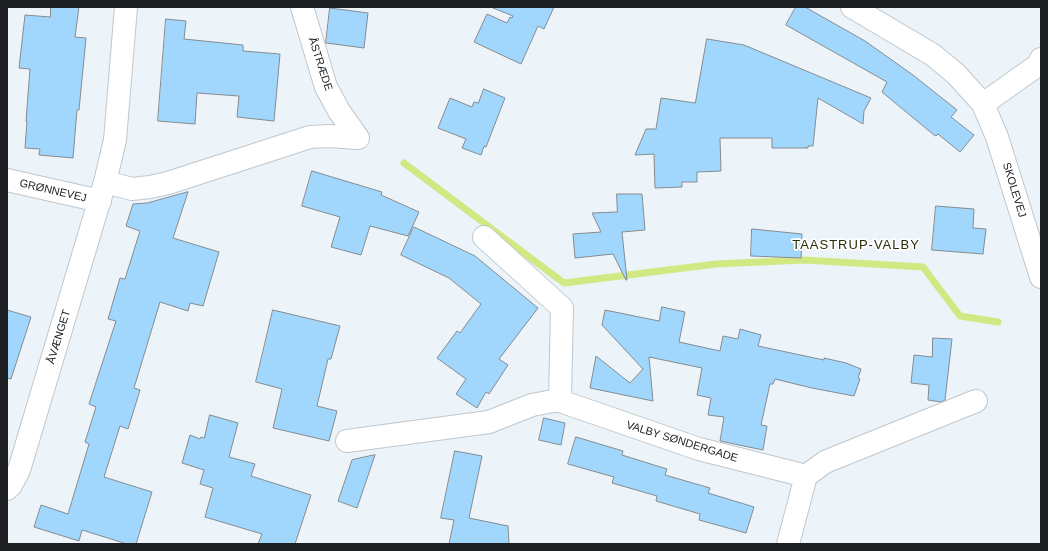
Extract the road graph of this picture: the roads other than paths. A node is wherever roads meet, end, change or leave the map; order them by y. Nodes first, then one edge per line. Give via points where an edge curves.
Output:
1 (126, 7) edge
2 (302, 7) edge
3 (852, 7) edge
4 (1041, 59) edge
5 (983, 104) junction
6 (7, 180) edge
7 (102, 192) junction
8 (484, 236) dead end
9 (1035, 238) edge
10 (1041, 277) edge
11 (560, 401) junction
12 (976, 401) dead end
13 (347, 441) dead end
14 (806, 476) junction
15 (7, 488) edge
16 (788, 544) edge

1 - 7 street, ÅVÆNGET via 115,140
2 - 7 street, ÅSTRÆDE via 326,87 358,138 310,137 146,188
3 - 5 street, SKOLEVEJ via 933,55 956,74
4 - 5 street via 1038,65
5 - 9 street, SKOLEVEJ
6 - 7 street, GRØNNEVEJ
7 - 15 street, ÅVÆNGET via 19,470
8 - 11 street via 562,308
9 - 10 street, SKOLEVEJ
11 - 13 street, VALBY SØNDERGADE via 532,405 489,422
11 - 14 street, VALBY SØNDERGADE via 699,449
12 - 14 street via 825,462
14 - 16 street

